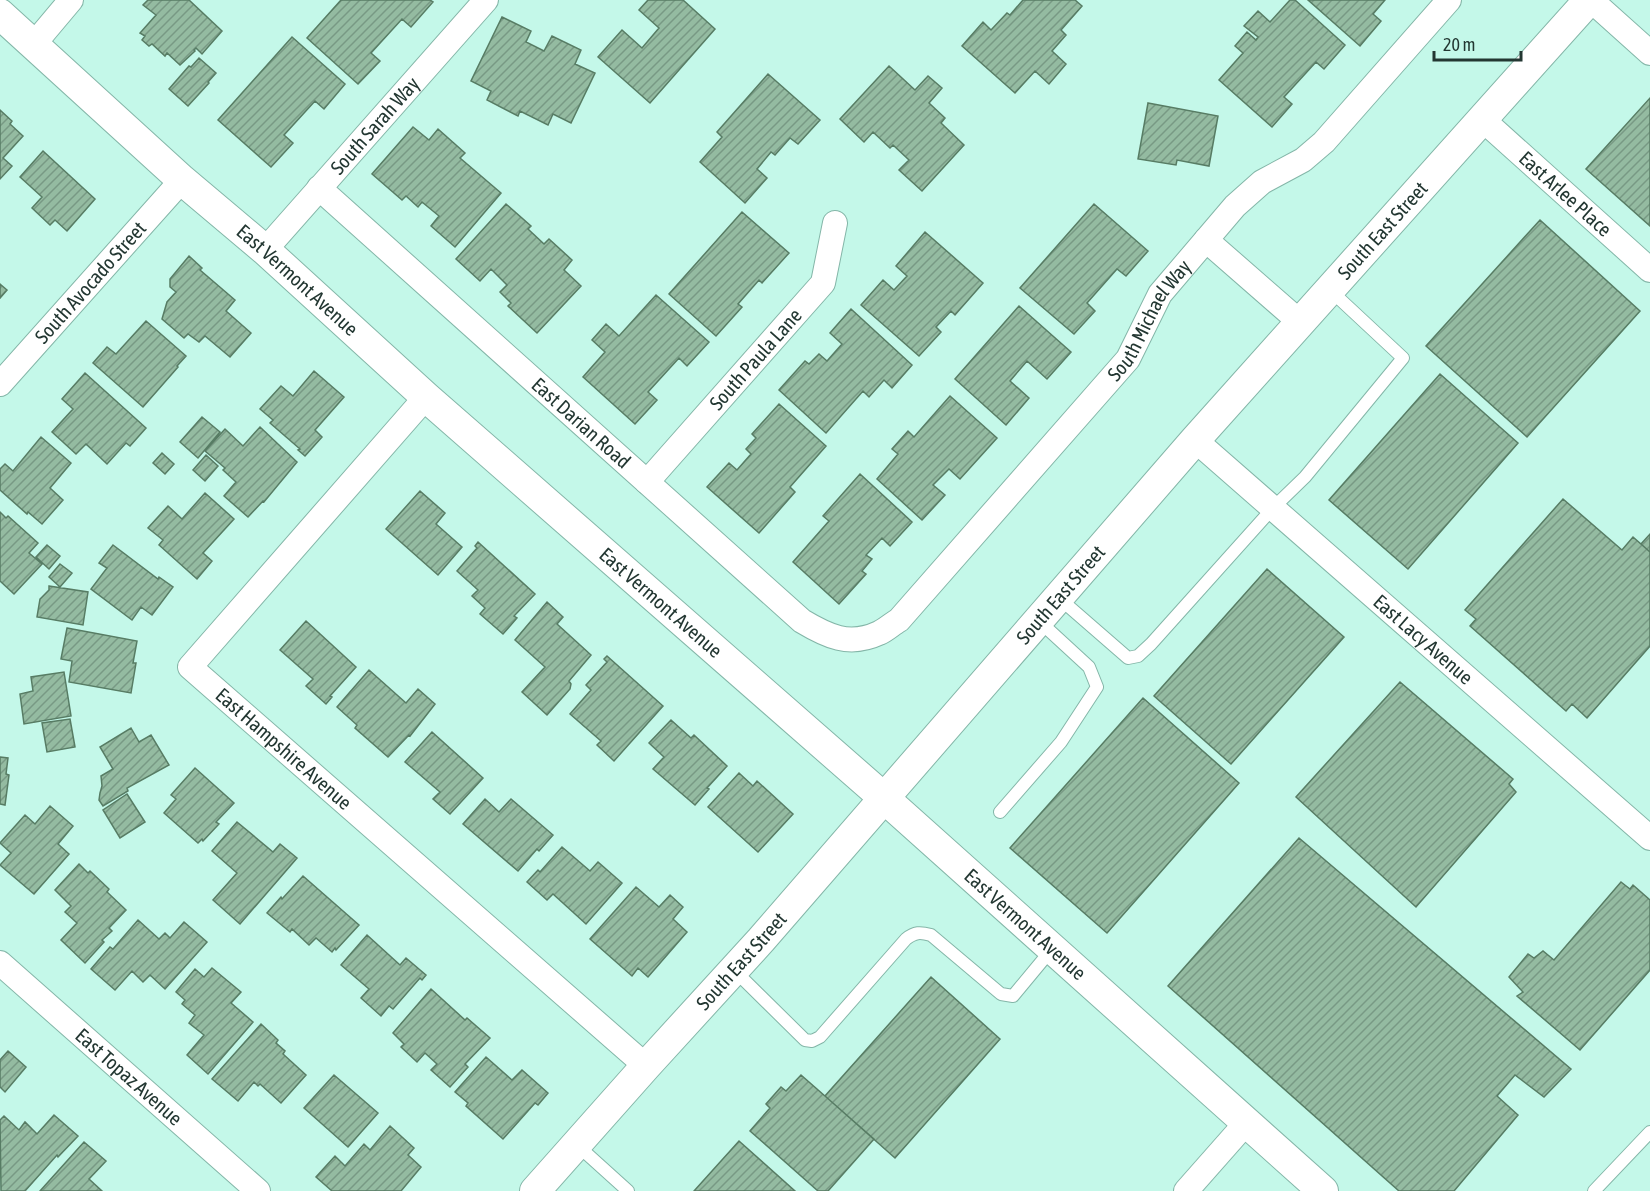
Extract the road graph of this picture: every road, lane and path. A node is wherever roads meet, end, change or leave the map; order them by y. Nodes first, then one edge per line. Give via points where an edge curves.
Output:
1 (71, 0) edge
2 (486, 0) edge
3 (1449, 0) edge
4 (1590, 0) edge
5 (0, 14) edge
6 (34, 44) junction
7 (1650, 53) edge
8 (1482, 119) junction
9 (182, 180) junction
10 (319, 188) junction
11 (835, 223) dead end
12 (1206, 240) junction
13 (265, 250) junction
14 (1650, 270) edge
15 (1330, 290) junction
16 (1301, 323) junction
17 (0, 384) edge
18 (426, 397) junction
19 (1196, 440) junction
20 (647, 482) junction
21 (1273, 508) junction
22 (1059, 597) junction
23 (1038, 620) junction
24 (853, 640) joint
25 (884, 798) junction
26 (1000, 812) dead end
27 (1650, 838) edge
28 (1052, 949) junction
29 (0, 963) edge
30 (734, 970) junction
31 (646, 1066) junction
32 (1246, 1123) junction
33 (1650, 1132) edge
34 (576, 1144) junction
35 (258, 1191) edge
36 (535, 1191) edge
37 (628, 1191) edge
38 (1186, 1191) edge
39 (1323, 1191) edge
40 (1594, 1191) edge

1 - 6 street
2 - 10 street, South Sarah Way
3 - 12 street, South Michael Way via 1323,142 1303,160 1262,182
4 - 7 street
4 - 8 street, South East Street
5 - 6 street, East Vermont Avenue
6 - 9 street, East Vermont Avenue
8 - 14 street, East Arlee Place
8 - 15 street, South East Street
9 - 13 street, East Vermont Avenue
9 - 17 street, South Avocado Street
10 - 13 street, South Sarah Way
10 - 20 street, East Darian Road
11 - 20 street, South Paula Lane via 823,283
12 - 16 street
12 - 24 street, South Michael Way via 1160,294 1128,359 899,620 878,633
13 - 18 street, East Vermont Avenue
15 - 16 street, South East Street
15 - 21 lane via 1403,358 1305,477
16 - 19 street, South East Street
18 - 25 street, East Vermont Avenue
18 - 31 street, East Hampshire Avenue via 190,667
19 - 21 street, East Lacy Avenue
19 - 22 street, South East Street
20 - 24 street, East Darian Road via 802,621 826,635
21 - 22 lane via 1138,656 1128,658
21 - 27 street, East Lacy Avenue
22 - 23 street, South East Street
23 - 25 street, South East Street
23 - 26 lane via 1089,667 1097,687 1061,742
25 - 28 street, East Vermont Avenue
25 - 30 street, South East Street
28 - 30 lane via 1013,996 1001,994 931,935 914,933 820,1037 812,1041 805,1040
28 - 32 street, East Vermont Avenue
29 - 35 street, East Topaz Avenue
30 - 31 street, South East Street
31 - 34 street, South East Street
32 - 38 street
32 - 39 street, East Vermont Avenue
33 - 40 lane
34 - 36 street, South East Street
34 - 37 lane

